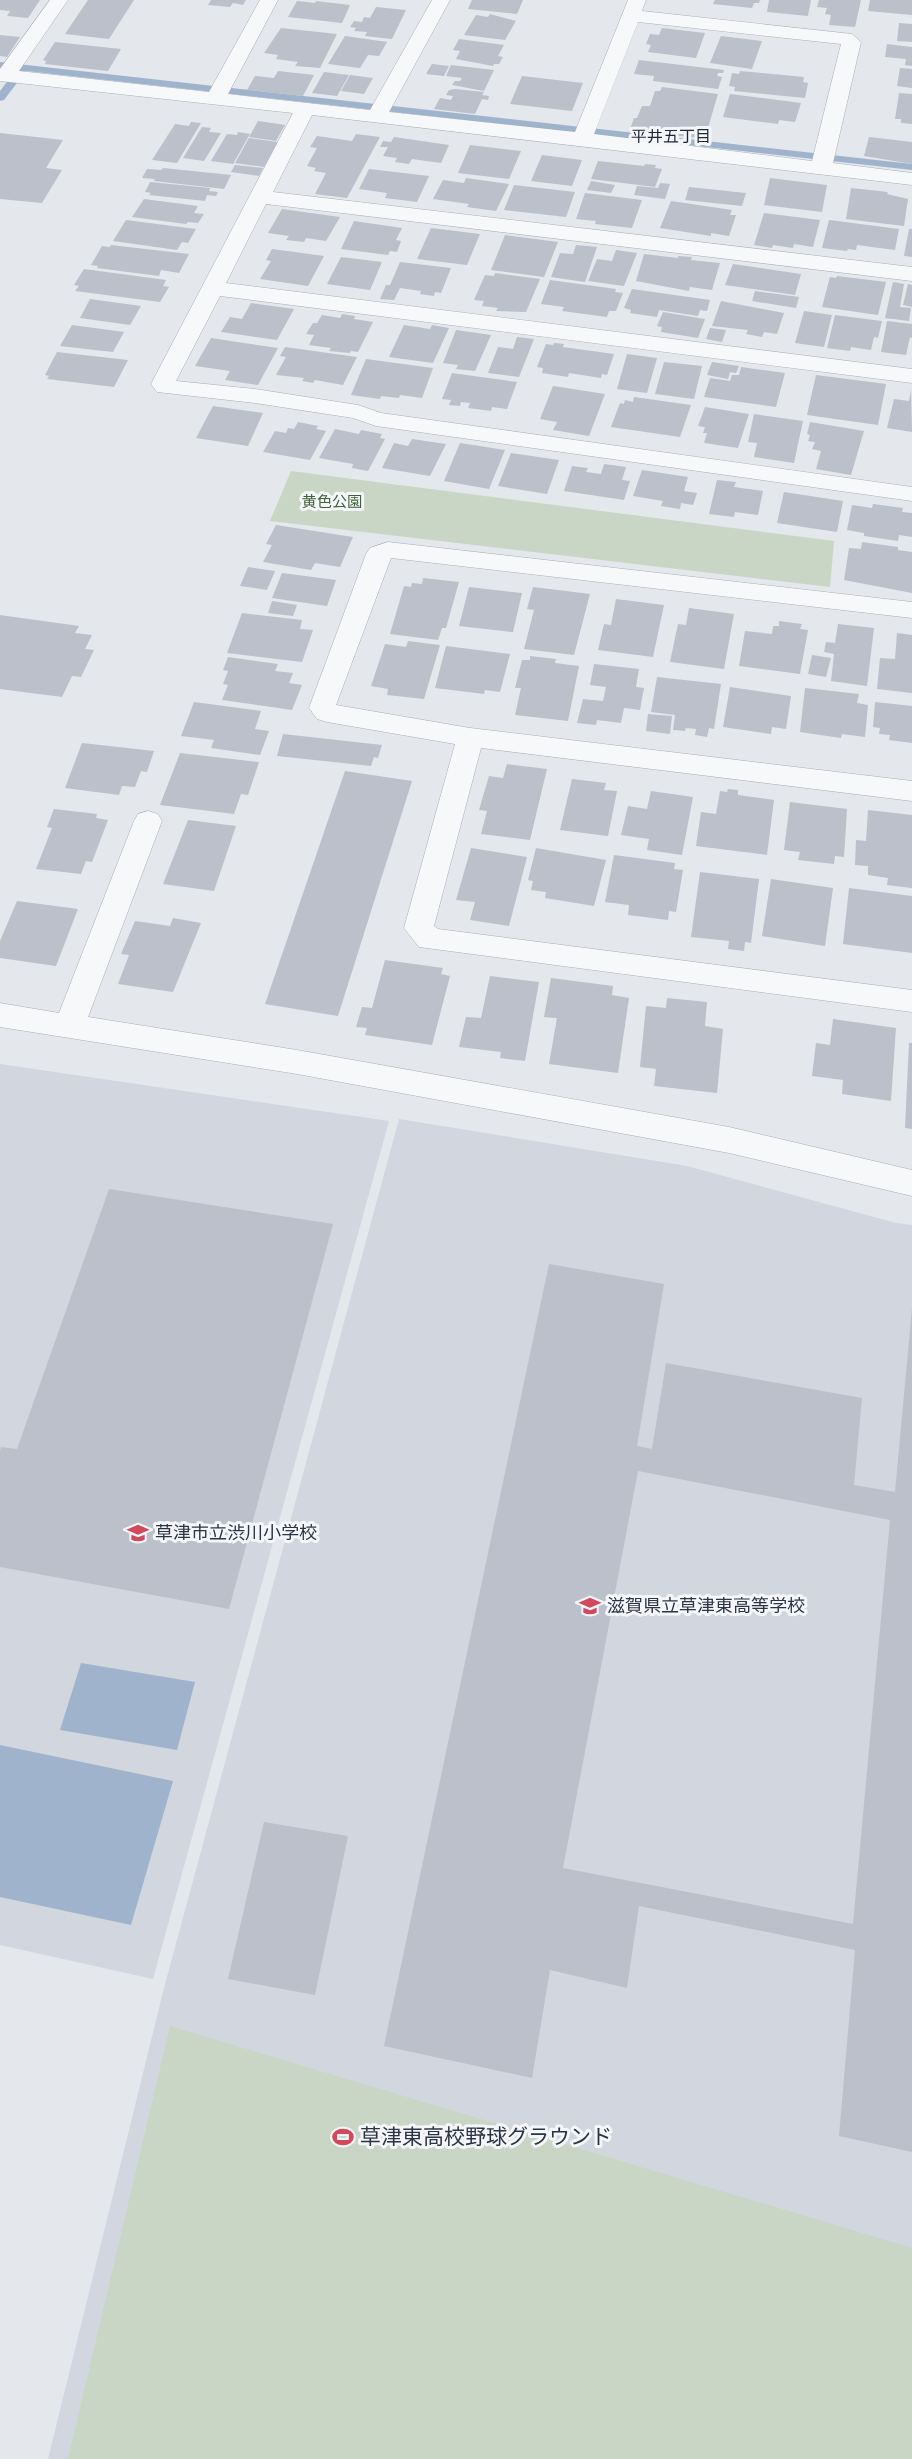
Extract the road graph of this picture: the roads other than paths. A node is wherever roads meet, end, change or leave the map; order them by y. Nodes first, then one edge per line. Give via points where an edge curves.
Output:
1 (59, 0) edge
2 (269, 0) edge
3 (441, 0) edge
4 (634, 8) edge
5 (4, 75) edge
6 (215, 99) junction
7 (305, 109) junction
8 (377, 117) junction
9 (582, 139) junction
10 (821, 168) junction
11 (912, 179) edge
12 (260, 197) junction
13 (912, 274) edge
14 (213, 288) junction
15 (912, 376) edge
16 (912, 494) edge
17 (912, 610) edge
18 (470, 737) junction
19 (912, 791) edge
20 (148, 821) dead end
21 (912, 1001) edge
22 (0, 1015) edge
23 (69, 1026) junction
24 (912, 1184) edge

1 - 5 street
2 - 6 street
3 - 8 street
4 - 9 street
4 - 10 street via 845,38 851,42
5 - 6 street
6 - 7 street
7 - 8 street
7 - 12 street
8 - 9 street
9 - 10 street
10 - 11 street
12 - 13 street
12 - 14 street
14 - 15 street
14 - 16 street via 163,384 165,387 255,396 357,412 376,419
17 - 18 street via 388,550 379,554 322,708 327,713
18 - 19 street
18 - 21 street via 419,928 429,939
20 - 23 street
22 - 23 street
23 - 24 street via 297,1062 729,1140

